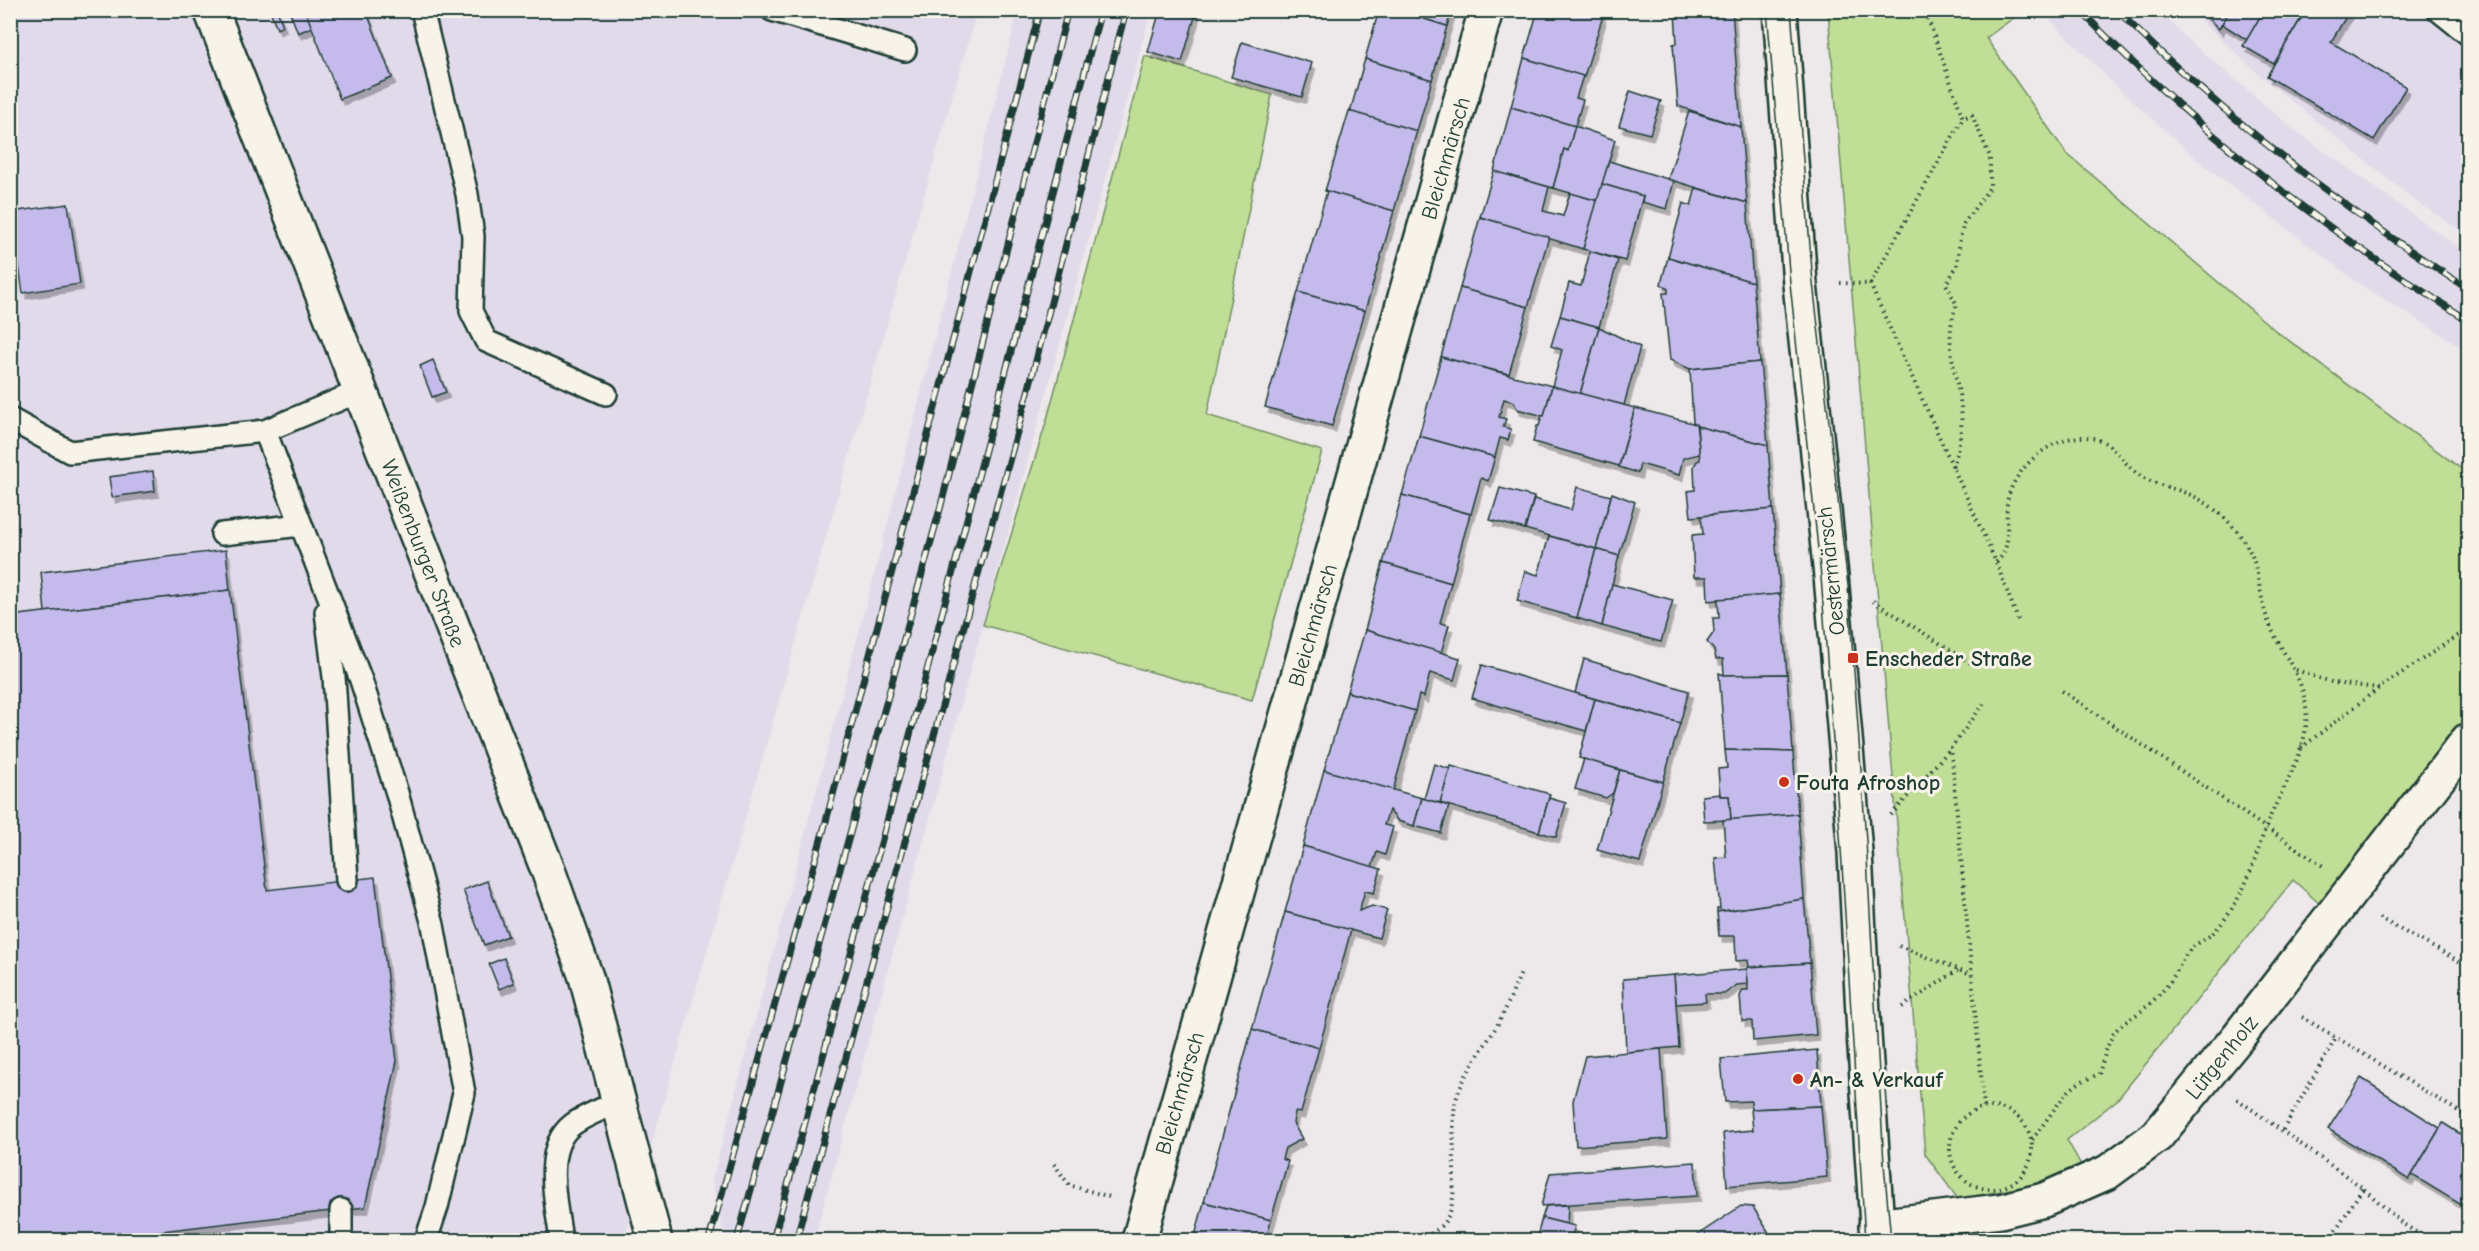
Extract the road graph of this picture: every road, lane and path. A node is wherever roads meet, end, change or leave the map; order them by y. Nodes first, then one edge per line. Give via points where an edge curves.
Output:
1 (211, 10) edge
2 (422, 10) edge
3 (772, 10) edge
4 (1486, 10) edge
5 (1780, 10) edge
6 (1925, 10) edge
7 (2438, 10) edge
8 (2469, 34) edge
9 (905, 50) dead end
10 (1963, 118) junction
11 (1800, 284) junction
12 (1870, 284) junction
13 (360, 391) junction
14 (606, 394) dead end
15 (10, 418) edge
16 (265, 431) junction
17 (1953, 468) junction
18 (301, 525) junction
19 (222, 534) dead end
20 (1996, 562) junction
21 (322, 582) junction
22 (1878, 604) dead end
23 (2018, 620) dead end
24 (2469, 629) edge
25 (1974, 665) dead end
26 (2295, 669) junction
27 (2379, 688) junction
28 (2062, 691) dead end
29 (1986, 701) dead end
30 (2469, 741) edge
31 (1951, 748) junction
32 (2301, 748) junction
33 (1885, 821) dead end
34 (2266, 827) junction
35 (2332, 872) dead end
36 (347, 880) dead end
37 (2378, 918) dead end
38 (1858, 930) junction
39 (2469, 966) edge
40 (1959, 969) junction
41 (1521, 973) dead end
42 (1971, 974) junction
43 (2300, 1015) dead end
44 (1864, 1034) junction
45 (2337, 1038) junction
46 (2234, 1097) dead end
47 (618, 1102) junction
48 (1984, 1107) junction
49 (2469, 1117) edge
50 (2283, 1130) junction
51 (2032, 1140) junction
52 (1054, 1164) dead end
53 (2363, 1188) junction
54 (1147, 1207) junction
55 (341, 1210) dead end
56 (1877, 1233) edge
57 (341, 1240) edge
58 (426, 1240) edge
59 (561, 1240) edge
60 (655, 1240) edge
61 (1139, 1240) edge
62 (1414, 1240) edge
63 (2329, 1240) edge
64 (2429, 1240) edge

1 - 13 street, Weißenburger Straße
2 - 14 lane via 467,194 473,236 471,311 486,340
3 - 9 lane
4 - 54 street, Bleichmärsch
5 - 11 street, Oestermärsch
6 - 10 path
7 - 8 lane
10 - 12 path
10 - 17 path via 1972,115 1987,146 1990,188 1964,223 1957,266 1946,284 1957,305 1950,322 1952,364 1961,409
11 - 12 path
11 - 38 street, Oestermärsch via 1834,611
12 - 17 path
13 - 16 lane
13 - 47 street, Weißenburger Straße via 548,870 586,977
15 - 16 lane via 70,452
16 - 18 lane
17 - 20 path
18 - 19 lane
18 - 21 lane
20 - 23 path
20 - 26 path via 2007,547 2008,499 2014,480 2057,443 2097,440 2119,454 2137,474 2191,494 2228,521 2252,557 2266,616
21 - 36 lane via 334,677
21 - 58 lane via 361,680 397,793 433,925 464,1093
22 - 25 path
24 - 27 path
26 - 27 path via 2334,683
26 - 32 path via 2306,706 2306,734
27 - 32 path
28 - 34 path
29 - 31 path
30 - 56 street, Lütgenholz via 2157,1136 2108,1172 2044,1200
31 - 33 path
31 - 42 path
32 - 34 path
34 - 35 path
34 - 51 path via 2248,882 2214,933 2190,950 2167,986 2147,1007 2115,1031 2099,1074 2066,1093
37 - 39 path
38 - 40 path
38 - 44 street, Oestermärsch
40 - 42 path
40 - 44 path
41 - 62 path via 1455,1103 1454,1191 1448,1218 1426,1238
42 - 48 path
43 - 45 path
44 - 56 street, Oestermärsch
45 - 49 path
45 - 50 path
46 - 50 path
47 - 59 lane via 574,1124 563,1134 553,1159
47 - 60 street, Weißenburger Straße
48 - 51 path via 2003,1108 2020,1118
48 - 51 path via 1960,1120 1949,1146 1951,1160 1968,1182 1994,1189 2020,1179 2032,1154
50 - 53 path
52 - 54 path via 1069,1185
53 - 63 path
53 - 64 path via 2403,1224
54 - 61 street, Bleichmärsch
55 - 57 lane

